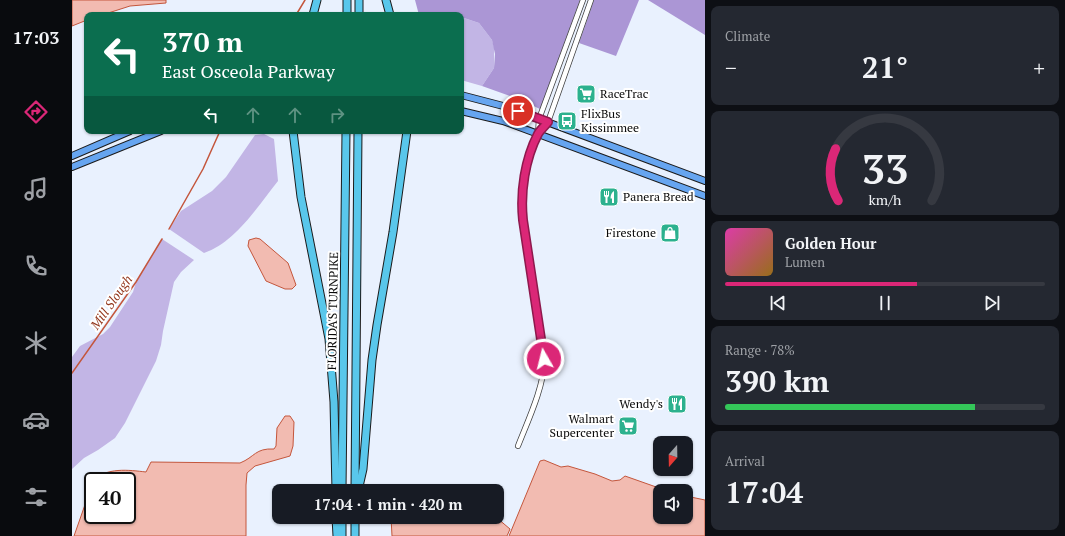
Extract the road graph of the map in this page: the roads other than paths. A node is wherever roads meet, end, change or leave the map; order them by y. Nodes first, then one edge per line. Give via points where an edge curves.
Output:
1 (317, 0) edge
2 (347, 0) edge
3 (359, 0) edge
4 (386, 0) edge
5 (583, 0) edge
6 (591, 0) edge
7 (314, 12) edge
8 (347, 12) edge
9 (359, 12) edge
10 (389, 12) edge
11 (464, 96) edge
12 (464, 112) edge
13 (539, 119) junction
14 (548, 122) junction
15 (123, 134) edge
16 (154, 134) edge
17 (293, 134) edge
18 (346, 134) edge
19 (358, 134) edge
20 (407, 134) edge
21 (410, 134) edge
22 (538, 134) junction
23 (406, 142) junction
24 (72, 156) edge
25 (72, 167) edge
26 (705, 180) edge
27 (705, 196) edge
28 (518, 446) dead end
29 (336, 484) edge
30 (342, 484) edge
31 (357, 484) edge
32 (359, 484) edge
33 (336, 524) edge
34 (342, 524) edge
35 (355, 524) edge
36 (337, 536) edge
37 (342, 536) edge
38 (355, 536) edge

1 - 7 highway
2 - 8 highway
3 - 9 highway
4 - 10 highway
5 - 13 street
6 - 14 street
11 - 13 main road via 492,102
12 - 22 main road via 503,121
13 - 14 main road
13 - 22 street
14 - 22 street
14 - 26 main road
15 - 24 main road
16 - 25 main road
17 - 29 highway via 301,197 329,339 334,402
18 - 30 highway, FLORIDA'S TURNPIKE
19 - 31 highway, FLORIDA'S TURNPIKE
20 - 23 highway
21 - 23 highway
22 - 27 main road
22 - 28 street via 528,165 522,211 544,372
23 - 32 highway via 372,360 363,469
33 - 36 highway
34 - 37 highway
35 - 38 highway

